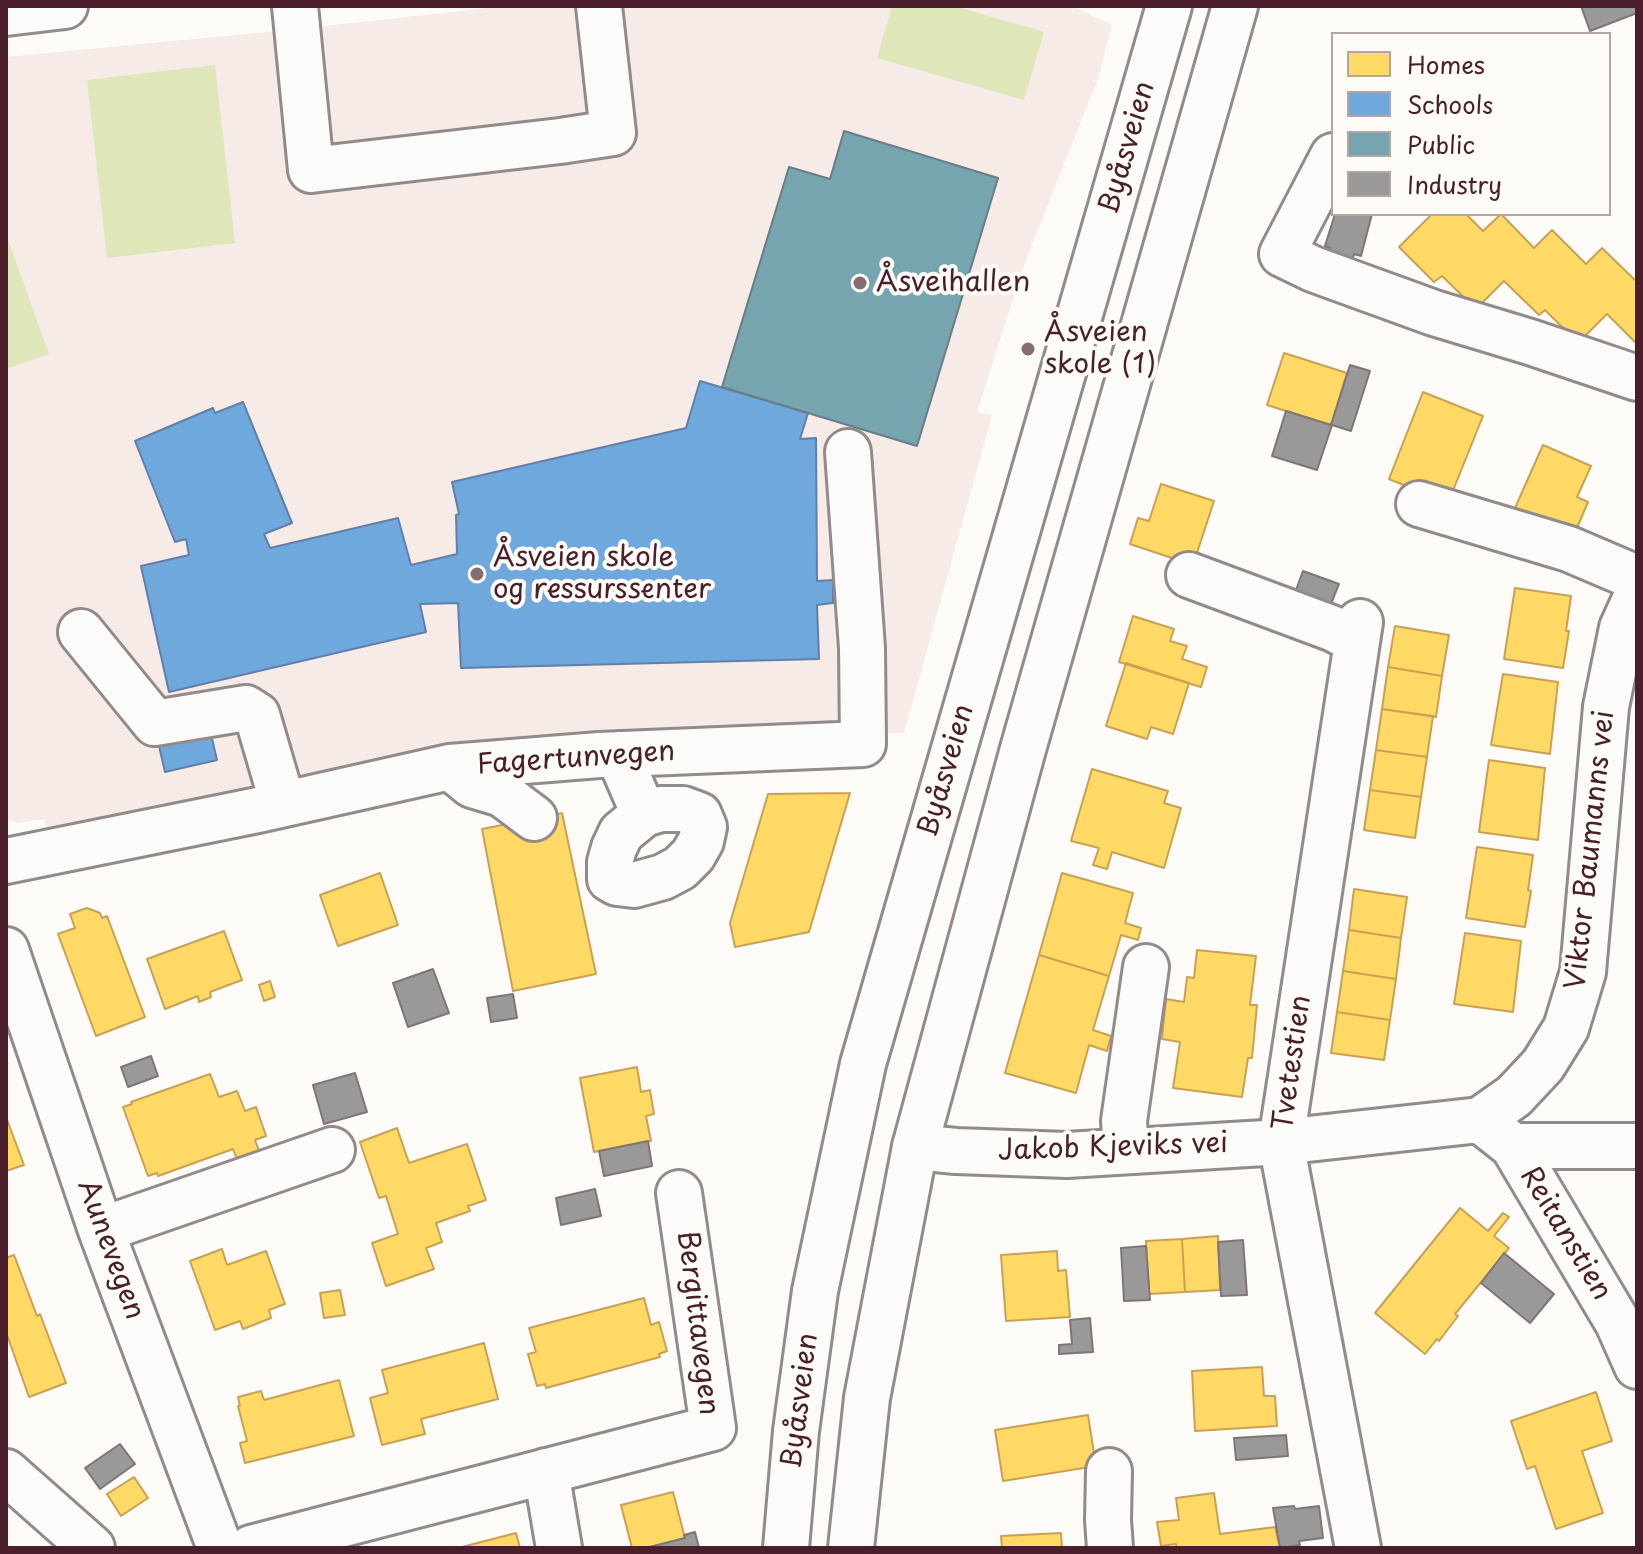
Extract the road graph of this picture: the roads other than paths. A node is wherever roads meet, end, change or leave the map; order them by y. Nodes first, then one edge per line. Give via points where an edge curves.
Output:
1 (65, 6) edge
2 (295, 6) edge
3 (599, 6) edge
4 (1169, 6) edge
5 (1235, 6) edge
6 (6, 13) edge
7 (1331, 160) edge
8 (1637, 378) edge
9 (848, 452) dead end
10 (1419, 504) dead end
11 (1189, 575) dead end
12 (1637, 578) edge
13 (1637, 595) edge
14 (81, 632) dead end
15 (618, 754) junction
16 (450, 767) junction
17 (283, 804) junction
18 (644, 814) dead end
19 (534, 818) dead end
20 (6, 861) edge
21 (6, 950) edge
22 (1146, 967) dead end
23 (1496, 1133) junction
24 (1281, 1142) junction
25 (1637, 1146) edge
26 (915, 1147) junction
27 (332, 1150) dead end
28 (1126, 1150) junction
29 (679, 1193) dead end
30 (101, 1230) junction
31 (1637, 1366) edge
32 (546, 1471) junction
33 (1109, 1471) dead end
34 (6, 1472) edge
35 (92, 1548) edge
36 (220, 1548) edge
37 (251, 1548) edge
38 (559, 1548) edge
39 (786, 1548) edge
40 (851, 1548) edge
41 (1110, 1548) edge
42 (1358, 1548) edge

1 - 6 street
2 - 3 street via 311,170 613,133
4 - 39 street, Byåsveien via 863,1064 815,1291
5 - 26 street
7 - 8 street via 1282,254 1434,313
9 - 15 street, Fagertunvegen via 863,744
10 - 12 street via 1569,549
11 - 24 street, Tvetestien via 1334,629 1358,632
13 - 23 street, Viktor Baumanns vei via 1622,628 1606,707 1583,972 1566,1028 1543,1065 1514,1096
14 - 17 street via 155,723 246,708 257,715
15 - 16 street, Fagertunvegen
15 - 18 street
16 - 17 street, Fagertunvegen
16 - 19 street
17 - 20 street, Fagertunvegen
21 - 30 street, Aunevegen
22 - 28 street via 1124,1121
23 - 24 street, Jakob Kjeviks vei
23 - 25 street, Jakob Kjeviks vei
23 - 31 street, Reitanstien via 1618,1323
24 - 28 street, Jakob Kjeviks vei
24 - 42 street, Tvetestien
26 - 28 street, Jakob Kjeviks vei via 1067,1155
26 - 40 street via 867,1398
27 - 30 street
29 - 32 street, Bergittavegen via 713,1428
30 - 36 street, Aunevegen
32 - 37 street, Bergittavegen
32 - 38 street
33 - 41 street
34 - 35 street

